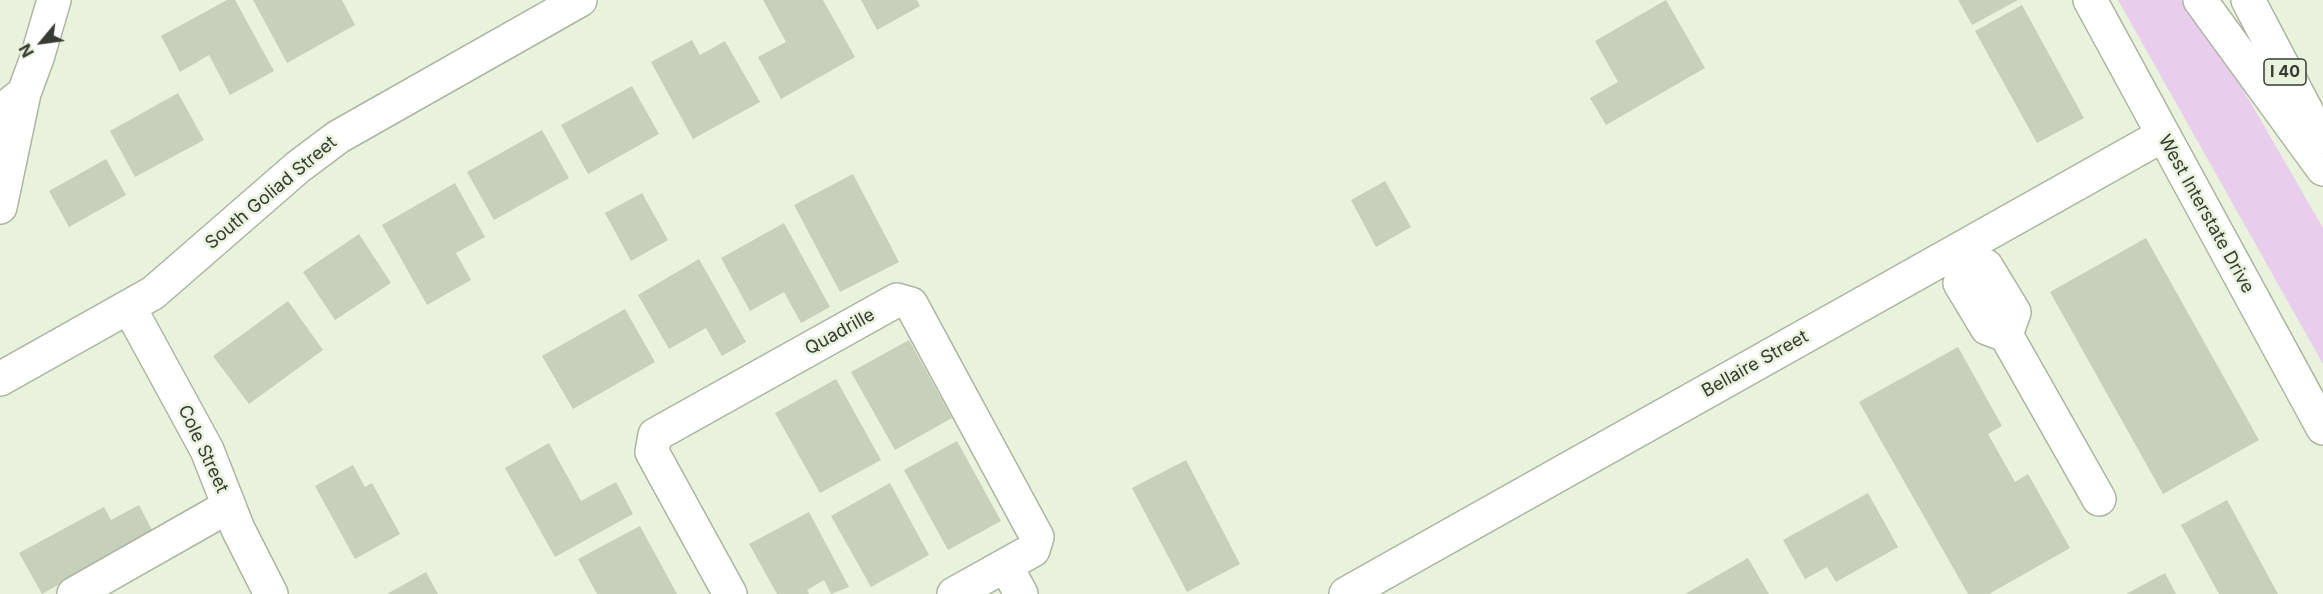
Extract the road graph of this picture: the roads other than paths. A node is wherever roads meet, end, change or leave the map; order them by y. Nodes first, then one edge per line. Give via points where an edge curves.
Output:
1 (54, 0) edge
2 (580, 0) edge
3 (2090, 0) edge
4 (2200, 0) edge
5 (2248, 0) edge
6 (12, 103) edge
7 (2163, 135) junction
8 (2323, 143) edge
9 (2323, 169) edge
10 (0, 207) edge
11 (1964, 255) junction
12 (129, 308) junction
13 (0, 380) edge
14 (2323, 428) edge
15 (2099, 499) dead end
16 (229, 506) junction
17 (1006, 566) junction
18 (74, 594) edge
19 (271, 594) edge
20 (730, 594) edge
21 (954, 594) edge
22 (1022, 594) edge
23 (1346, 594) edge

1 - 6 main road via 37,58
2 - 12 main road, South Goliad Street via 338,137 153,293
3 - 7 main road, West Interstate Drive
4 - 9 main road
5 - 8 main road, I 40
6 - 10 main road
7 - 11 main road, Bellaire Street
7 - 14 main road, West Interstate Drive
11 - 15 main road via 1960,284 1987,328 2006,335
11 - 23 main road, Bellaire Street
12 - 13 main road, South Goliad Street
12 - 16 main road, Cole Street via 207,450
16 - 18 main road
16 - 19 main road, Cole Street
17 - 20 main road, Quadrille via 1033,550 1037,537 911,304 897,300 655,435 652,452
17 - 21 main road, Quadrille
17 - 22 main road

